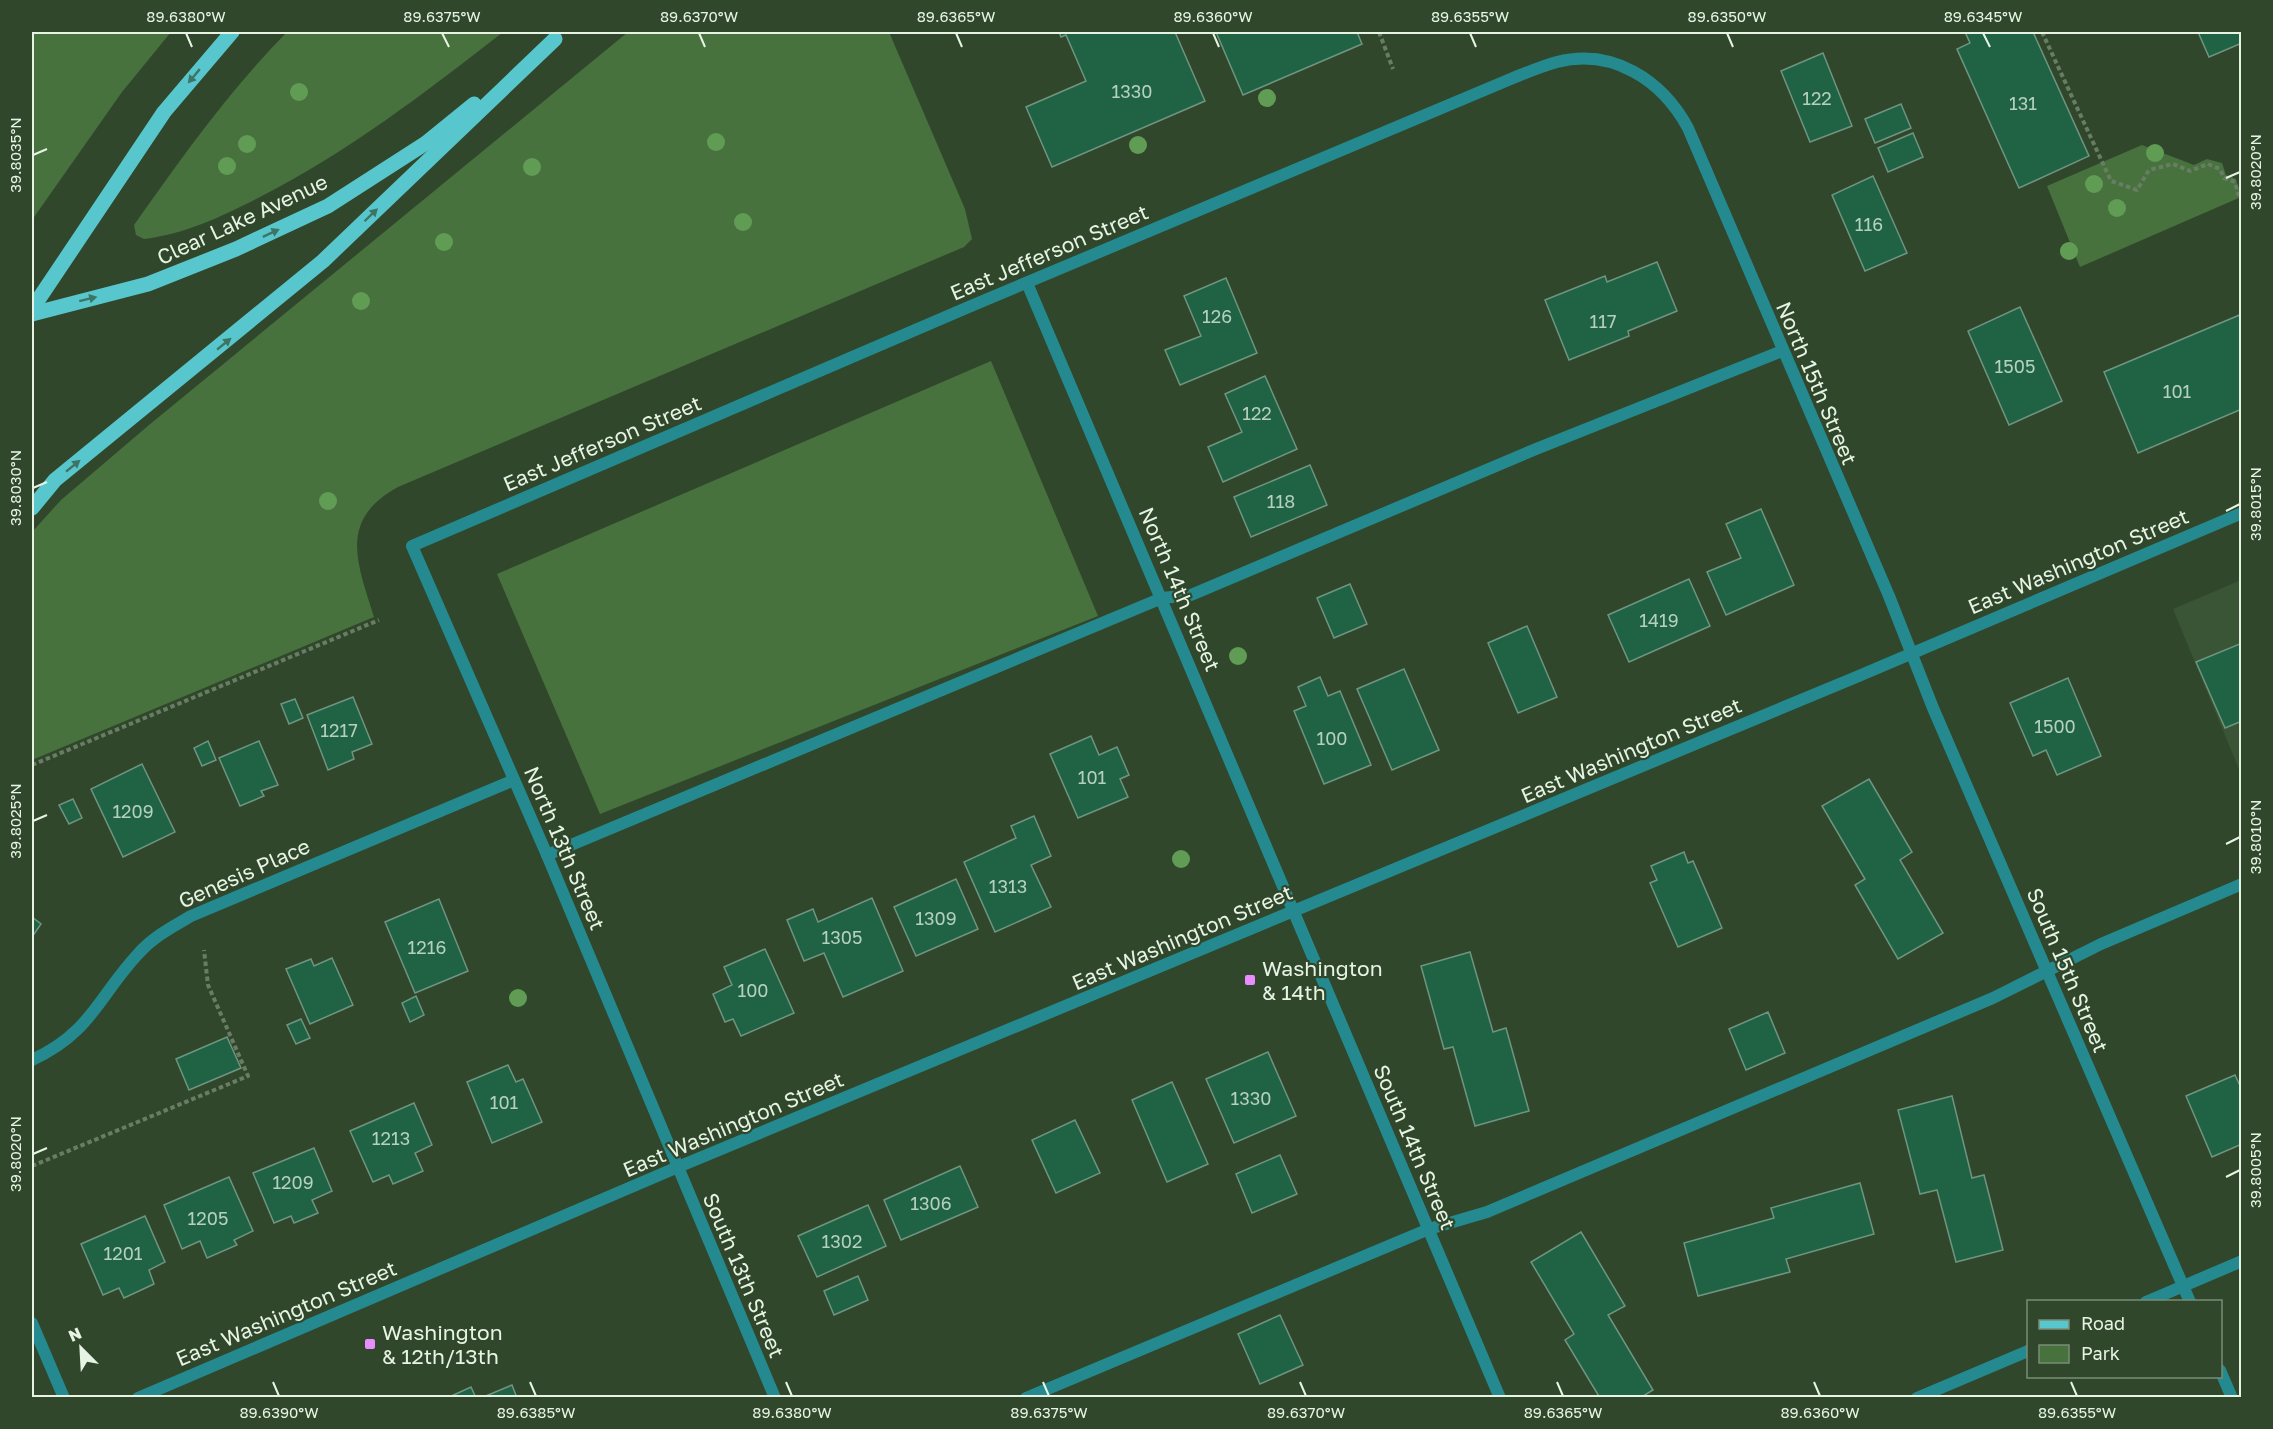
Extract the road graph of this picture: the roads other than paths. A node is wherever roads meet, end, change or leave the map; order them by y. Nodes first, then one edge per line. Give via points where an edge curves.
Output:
1 (232, 32) edge
2 (560, 35) edge
3 (1688, 128) joint
4 (1027, 283) junction
5 (32, 311) edge
6 (1782, 351) junction
7 (32, 508) edge
8 (2241, 513) edge
9 (412, 546) joint
10 (1162, 598) junction
11 (1912, 653) junction
12 (514, 780) junction
13 (547, 855) junction
14 (2241, 884) edge
15 (1294, 911) junction
16 (2046, 970) junction
17 (32, 1060) edge
18 (678, 1167) junction
19 (1429, 1229) junction
20 (2241, 1261) edge
21 (2183, 1286) junction
22 (2151, 1300) edge
23 (2189, 1300) edge
24 (32, 1323) edge
25 (2027, 1351) edge
26 (2222, 1375) edge
27 (64, 1398) edge
28 (138, 1398) edge
29 (775, 1398) edge
30 (1026, 1398) edge
31 (1500, 1398) edge
32 (1917, 1398) edge
33 (2232, 1398) edge

1 -> 5 main road, Clear Lake Avenue via 164,112
5 -> 2 main road, Clear Lake Avenue via 148,284 328,206 426,142
7 -> 2 main road via 56,480 323,261
3 - 4 street, East Jefferson Street via 1680,112 1659,89 1634,69 1578,59 1558,62
3 - 6 street, North 15th Street
4 - 9 street, East Jefferson Street
4 - 10 street, North 14th Street
6 - 10 street via 1536,449 1213,586
6 - 11 street, North 15th Street
8 - 11 street, East Washington Street
9 - 12 street, North 13th Street
10 - 13 street
10 - 15 street, North 14th Street
11 - 15 street, East Washington Street
11 - 16 street, South 15th Street
12 - 13 street, North 13th Street
12 - 17 street, Genesis Place via 171,927 138,953 75,1034
13 - 18 street, North 13th Street
14 - 16 street
15 - 18 street, East Washington Street
15 - 19 street, South 14th Street
16 - 19 street via 1993,998 1487,1212
16 - 21 street, South 15th Street
18 - 28 street, East Washington Street
18 - 29 street, South 13th Street
19 - 30 street
19 - 31 street, South 14th Street
20 - 21 street
21 - 22 street
21 - 23 street, South 15th Street
24 - 27 street
25 - 32 street
26 - 33 street

